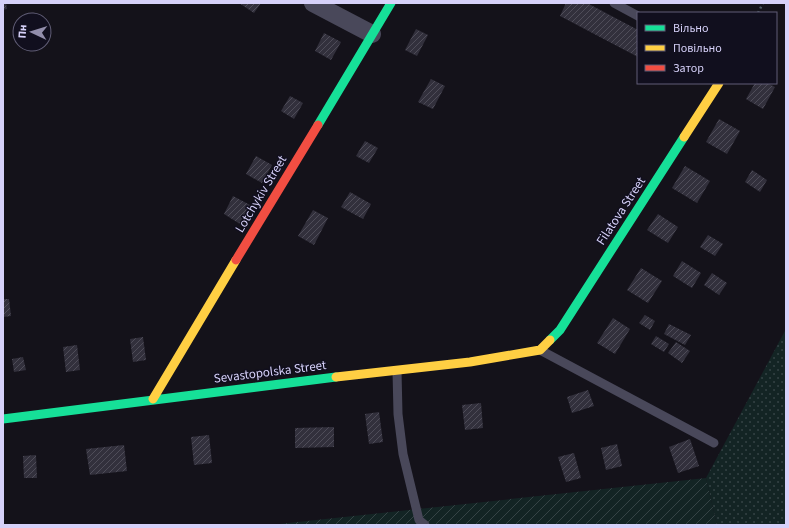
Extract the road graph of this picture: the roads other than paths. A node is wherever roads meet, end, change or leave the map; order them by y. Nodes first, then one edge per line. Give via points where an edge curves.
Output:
1 (313, 3) edge
2 (391, 3) edge
3 (614, 3) edge
4 (637, 15) edge
5 (372, 34) junction
6 (718, 84) edge
7 (540, 350) junction
8 (397, 371) junction
9 (153, 399) junction
10 (3, 419) edge
11 (714, 443) dead end
12 (425, 525) edge

1 - 5 street
2 - 5 street, Lotchykiv Street
3 - 4 lane
5 - 9 street, Lotchykiv Street
6 - 7 street, Filatova Street via 560,330
7 - 8 street, Sevastopolska Street
7 - 11 lane
8 - 9 street, Sevastopolska Street
8 - 12 lane via 398,414 403,454 419,520
9 - 10 street, Sevastopolska Street

